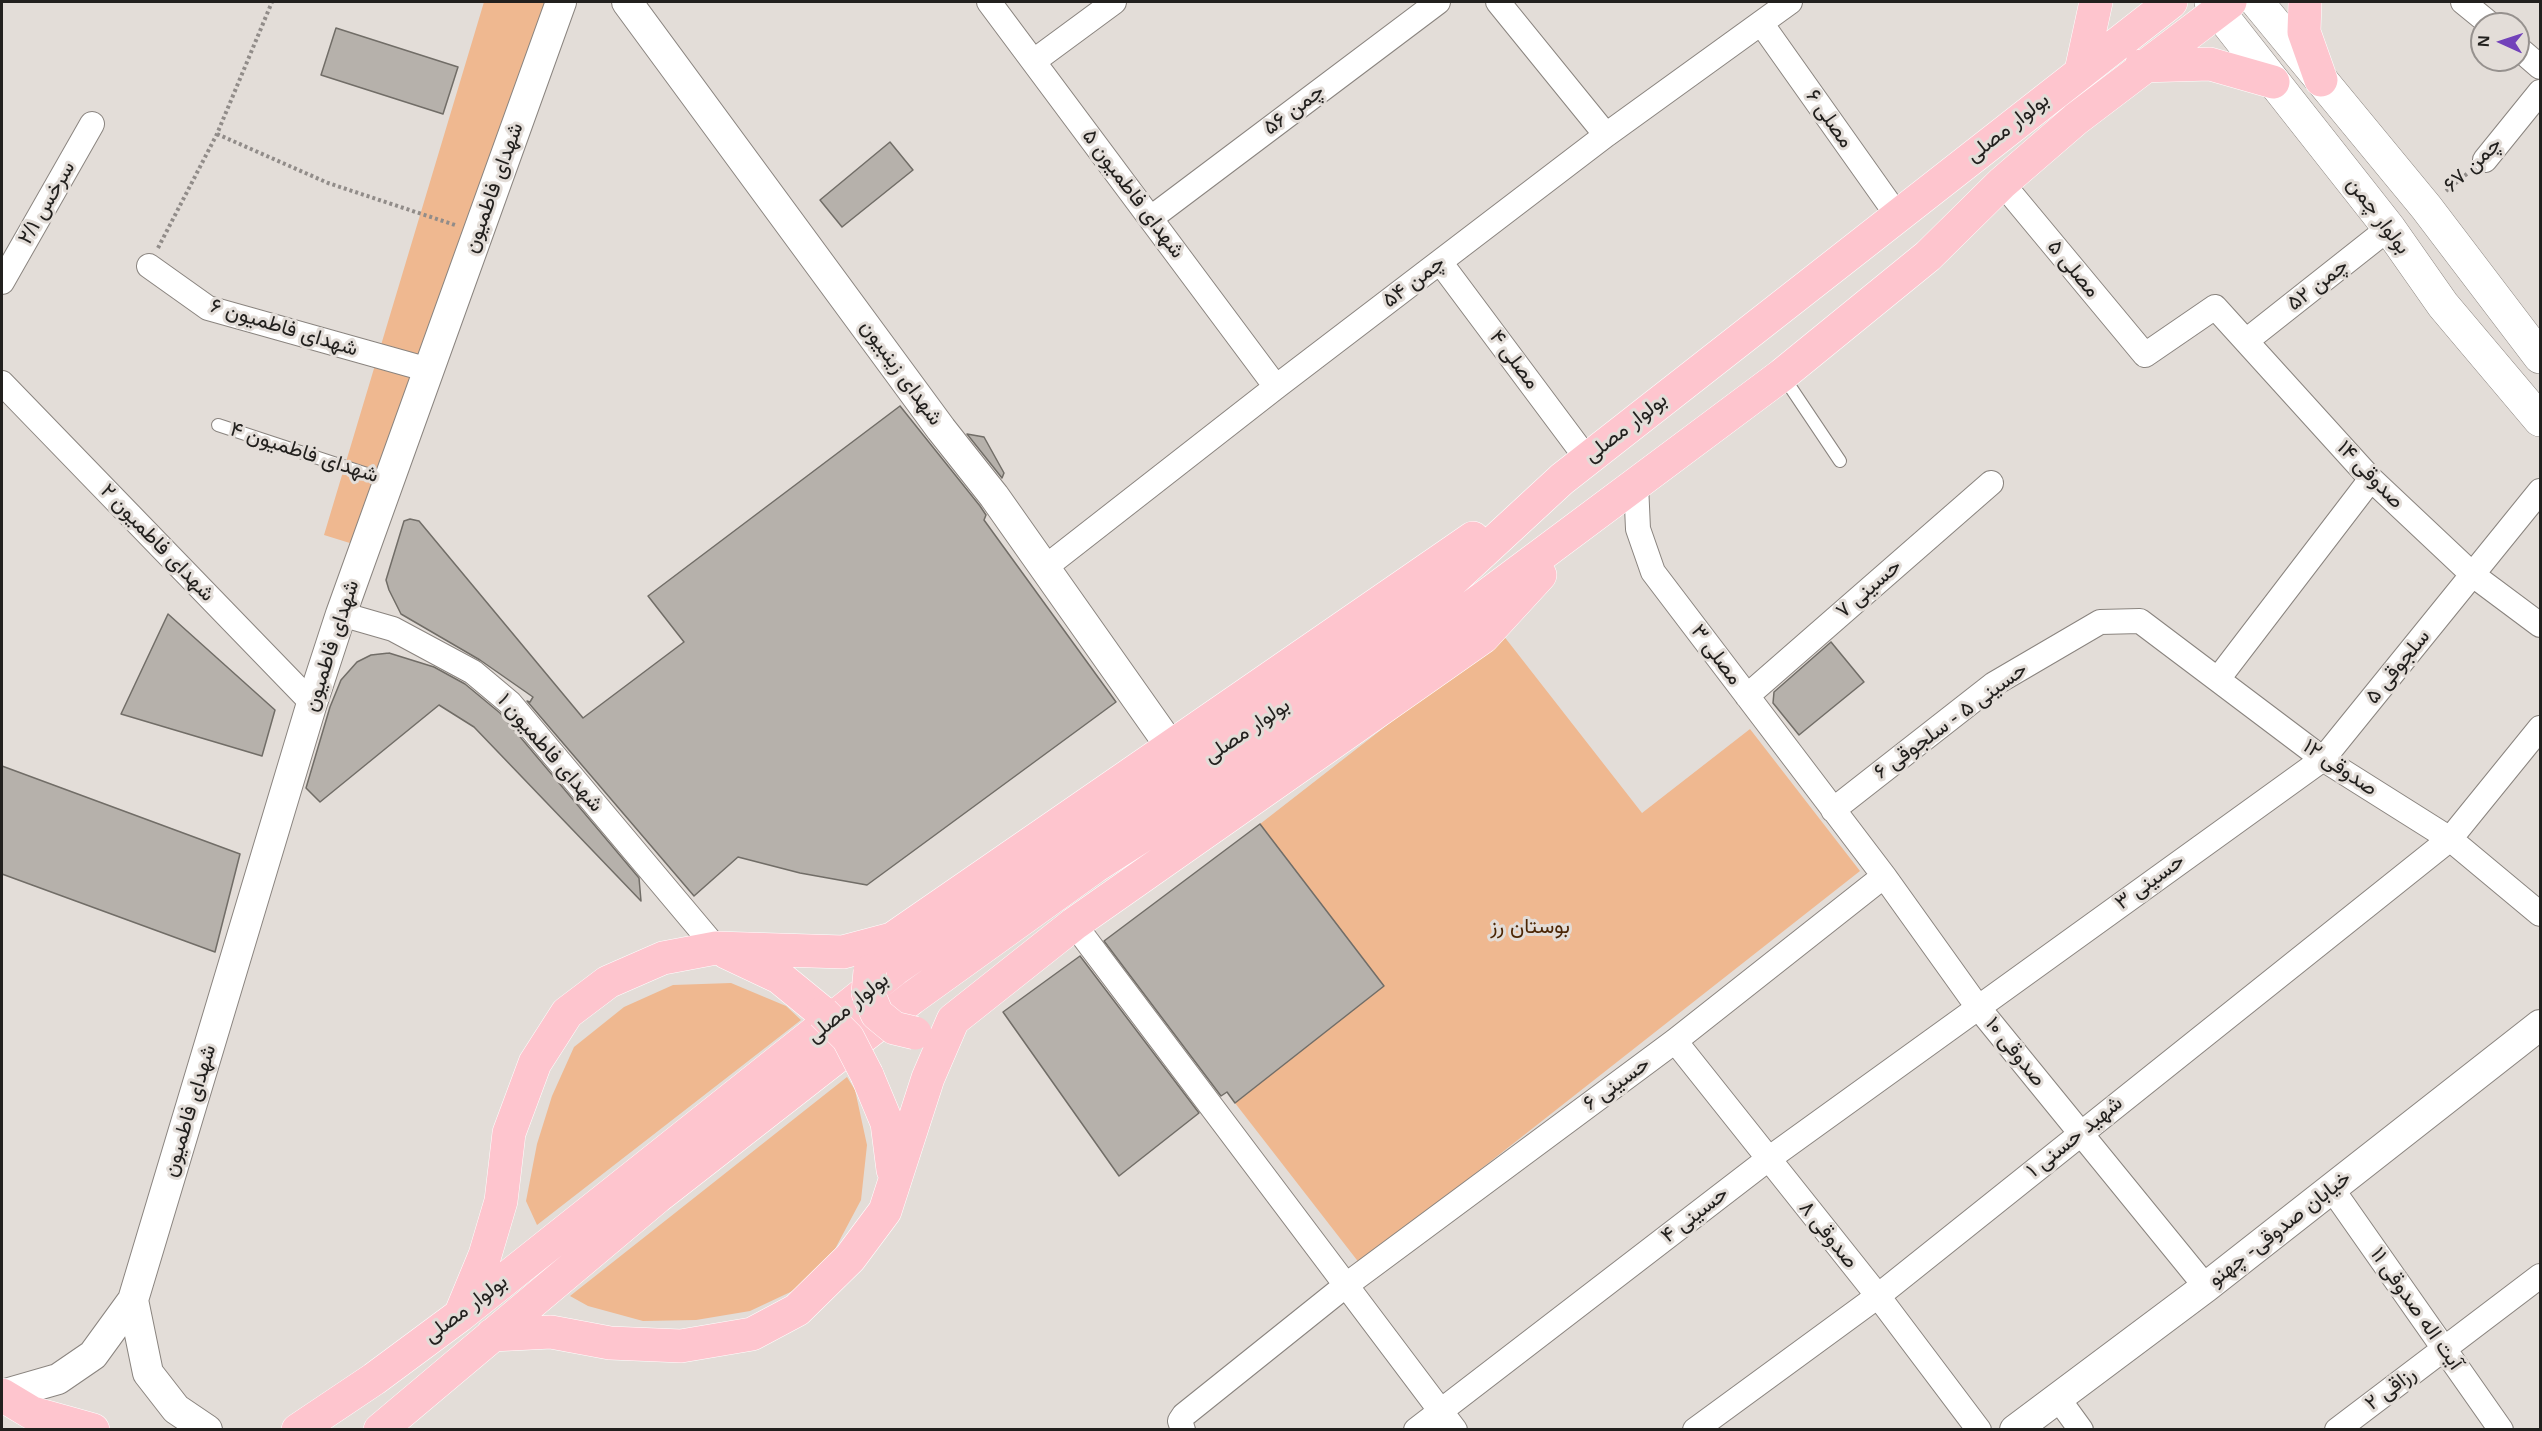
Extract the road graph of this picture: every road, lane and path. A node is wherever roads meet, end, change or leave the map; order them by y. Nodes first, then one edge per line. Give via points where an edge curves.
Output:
1 (272, 2) edge
2 (561, 2) edge
3 (627, 2) edge
4 (989, 2) edge
5 (1114, 2) edge
6 (1438, 2) edge
7 (1498, 2) edge
8 (1790, 2) edge
9 (2096, 2) edge
10 (2171, 2) edge
11 (2257, 2) edge
12 (2305, 2) edge
13 (2463, 2) edge
14 (2219, 5) edge
15 (2475, 12) edge
16 (1761, 23) junction
17 (1034, 62) junction
18 (2142, 66) junction
19 (2081, 71) junction
20 (2321, 80) junction
21 (2273, 82) junction
22 (2541, 92) edge
23 (92, 124) dead end
24 (217, 134) junction
25 (1606, 135) junction
26 (2486, 160) joint
27 (2002, 183) junction
28 (2426, 207) junction
29 (1897, 215) junction
30 (1151, 218) junction
31 (2389, 228) junction
32 (479, 232) junction
33 (1928, 256) junction
34 (1440, 262) junction
35 (149, 266) joint
36 (2477, 277) junction
37 (2, 282) edge
38 (2443, 305) junction
39 (2215, 307) joint
40 (2246, 341) junction
41 (2541, 357) edge
42 (429, 370) junction
43 (1782, 375) junction
44 (2, 383) edge
45 (1276, 387) junction
46 (2541, 420) edge
47 (218, 425) dead end
48 (1587, 459) junction
49 (1840, 461) dead end
50 (1562, 479) junction
51 (2371, 479) junction
52 (389, 481) junction
53 (1991, 483) dead end
54 (1636, 484) junction
55 (2541, 491) edge
56 (1591, 518) junction
57 (1043, 568) junction
58 (2473, 575) junction
59 (341, 614) junction
60 (2140, 621) joint
61 (2541, 625) edge
62 (2218, 679) junction
63 (1747, 696) junction
64 (312, 703) junction
65 (2541, 728) edge
66 (1171, 747) junction
67 (2323, 759) junction
68 (1833, 810) junction
69 (2450, 839) junction
70 (1884, 876) junction
71 (2541, 914) edge
72 (1074, 924) junction
73 (892, 939) junction
74 (716, 948) junction
75 (1977, 1006) junction
76 (953, 1020) junction
77 (2541, 1025) edge
78 (1675, 1041) junction
79 (2080, 1133) junction
80 (1767, 1160) junction
81 (894, 1178) junction
82 (2332, 1189) junction
83 (2541, 1276) edge
84 (1345, 1286) junction
85 (2206, 1287) junction
86 (1878, 1296) junction
87 (133, 1300) junction
88 (459, 1316) junction
89 (492, 1335) junction
90 (2444, 1348) junction
91 (2, 1395) edge
92 (2057, 1397) junction
93 (1448, 1420) edge
94 (93, 1430) edge
95 (207, 1430) edge
96 (298, 1430) edge
97 (380, 1430) edge
98 (1183, 1430) edge
99 (1416, 1430) edge
100 (1695, 1430) edge
101 (1979, 1430) edge
102 (2015, 1430) edge
103 (2081, 1430) edge
104 (2337, 1430) edge
105 (2501, 1430) edge

1 - 24 path
2 - 32 street, شهدای فاطمیون
3 - 57 street, شهدای زینبیون via 994,496
4 - 17 street, شهدای فاطمیون ۵
5 - 17 street
6 - 30 street, چمن ۵۶
7 - 25 street
8 - 16 street, چمن ۵۴
9 - 19 main road
10 - 19 main road, بولوار مصلی
11 - 20 main road, بولوار چمن
12 - 20 main road via 2304,32
13 - 15 street
14 - 18 main road, بولوار مصلی
14 - 21 main road, بولوار چمن
16 - 25 street, چمن ۵۴
16 - 29 street, مصلی ۶
17 - 30 street, شهدای فاطمیون ۵
18 - 21 main road via 2210,64
18 - 27 main road, بولوار مصلی
19 - 29 main road, بولوار مصلی
20 - 28 main road, بولوار چمن
21 - 31 main road, بولوار چمن
22 - 26 street, چمن ۶۷
23 - 37 street, سرخس ۲/۱
24 - 32 path via 328,183
24 - 35 path
25 - 34 street, چمن ۵۴
26 - 28 path, چمن ۶۷
27 - 33 main road, بولوار مصلی
27 - 39 street, مصلی ۵ via 2145,355
28 - 36 main road, بولوار چمن
29 - 33 main road
29 - 48 main road, بولوار مصلی
30 - 45 street, شهدای فاطمیون ۵
31 - 38 main road, بولوار چمن
31 - 40 street, چمن ۵۲
32 - 42 street, شهدای فاطمیون
33 - 43 main road, بولوار مصلی
34 - 45 street, چمن ۵۴
34 - 48 street, مصلی ۴
35 - 42 street, شهدای فاطمیون ۶ via 208,308
36 - 38 main road
36 - 41 main road, بولوار چمن
38 - 46 main road, بولوار چمن
39 - 40 street, صدوقی ۱۴
40 - 51 street, صدوقی ۱۴
42 - 52 street, شهدای فاطمیون
43 - 49 lane
43 - 54 main road, بولوار مصلی
44 - 64 street, شهدای فاطمیون ۲
45 - 57 street, چمن ۵۴
47 - 52 lane, شهدای فاطمیون ۴
48 - 50 main road, بولوار مصلی
50 - 66 main road
50 - 88 main road, بولوار مصلی via 1418,612 895,969
51 - 58 street, صدوقی ۱۴
51 - 62 street
52 - 59 street, شهدای فاطمیون
53 - 63 street, حسینی ۷
54 - 56 main road, بولوار مصلی
54 - 63 street, مصلی ۳ via 1638,529 1653,572
55 - 58 street, سلجوقی ۵
56 - 72 main road via 1483,637
56 - 89 main road, بولوار مصلی via 1257,762 1094,867 912,998 657,1197
57 - 66 street, شهدای زینبیون
58 - 61 street, صدوقی ۱۴
58 - 67 street, سلجوقی ۵
59 - 64 street, شهدای فاطمیون
59 - 74 street, شهدای فاطمیون ۱ via 393,629 473,672 510,702
60 - 62 street, صدوقی ۱۲
60 - 68 street, حسینی ۵ - سلجوقی ۶ via 2100,622 1994,684
62 - 67 street, صدوقی ۱۲
63 - 68 street, مصلی ۳
64 - 87 street, شهدای فاطمیون
65 - 69 street, شهید حسنی ۱
66 - 73 main road
67 - 69 street, صدوقی ۱۲
67 - 75 street, حسینی ۳
68 - 70 street, صدوقی ۱۰
69 - 71 street, صدوقی ۱۲
69 - 79 street, شهید حسنی ۱
70 - 75 street, صدوقی ۱۰
70 - 78 street, حسینی ۶
72 - 76 main road
72 - 84 street via 1220,1114
73 - 74 main road via 843,952
73 - 76 main road, bridge via 870,971 868,993 877,1014 894,1028 915,1033
74 - 81 main road, bridge via 779,977 848,1038 887,1123
74 - 88 main road via 663,958 608,982 567,1014 535,1063 509,1133 498,1212
75 - 79 street, صدوقی ۱۰
75 - 80 street, حسینی ۴
76 - 81 main road via 928,1078
77 - 82 street, خیابان صدوقی- چهنو
78 - 80 street, صدوقی ۸
78 - 84 street, حسینی ۶
79 - 85 street, صدوقی ۱۰
79 - 86 street, شهید حسنی ۱
80 - 86 street, صدوقی ۸
80 - 93 street, حسینی ۴
81 - 89 main road via 885,1210 850,1258 797,1310 752,1334 681,1346 610,1343 551,1332
82 - 85 street, خیابان صدوقی- چهنو
82 - 90 street, آیت اله صدوقی ‍۱۱
83 - 90 street, رزاقی ۲
84 - 93 street
84 - 98 street, حسینی ۶ via 1184,1415 1180,1421
85 - 92 street, خیابان صدوقی- چهنو
86 - 100 street, شهید حسنی ۱
86 - 101 street, صدوقی ۸
87 - 91 street, شهدای فاطمیون via 93,1355 58,1379
87 - 95 street, شهدای فاطمیون via 148,1373 176,1410
88 - 96 main road, بولوار مصلی
89 - 97 main road, بولوار مصلی
90 - 104 street, رزاقی ۲
90 - 105 street, آیت اله صدوقی ‍۱۱
91 - 94 main road via 32,1413
92 - 102 street, خیابان صدوقی- چهنو
92 - 103 street
93 - 99 street, حسینی ۴

